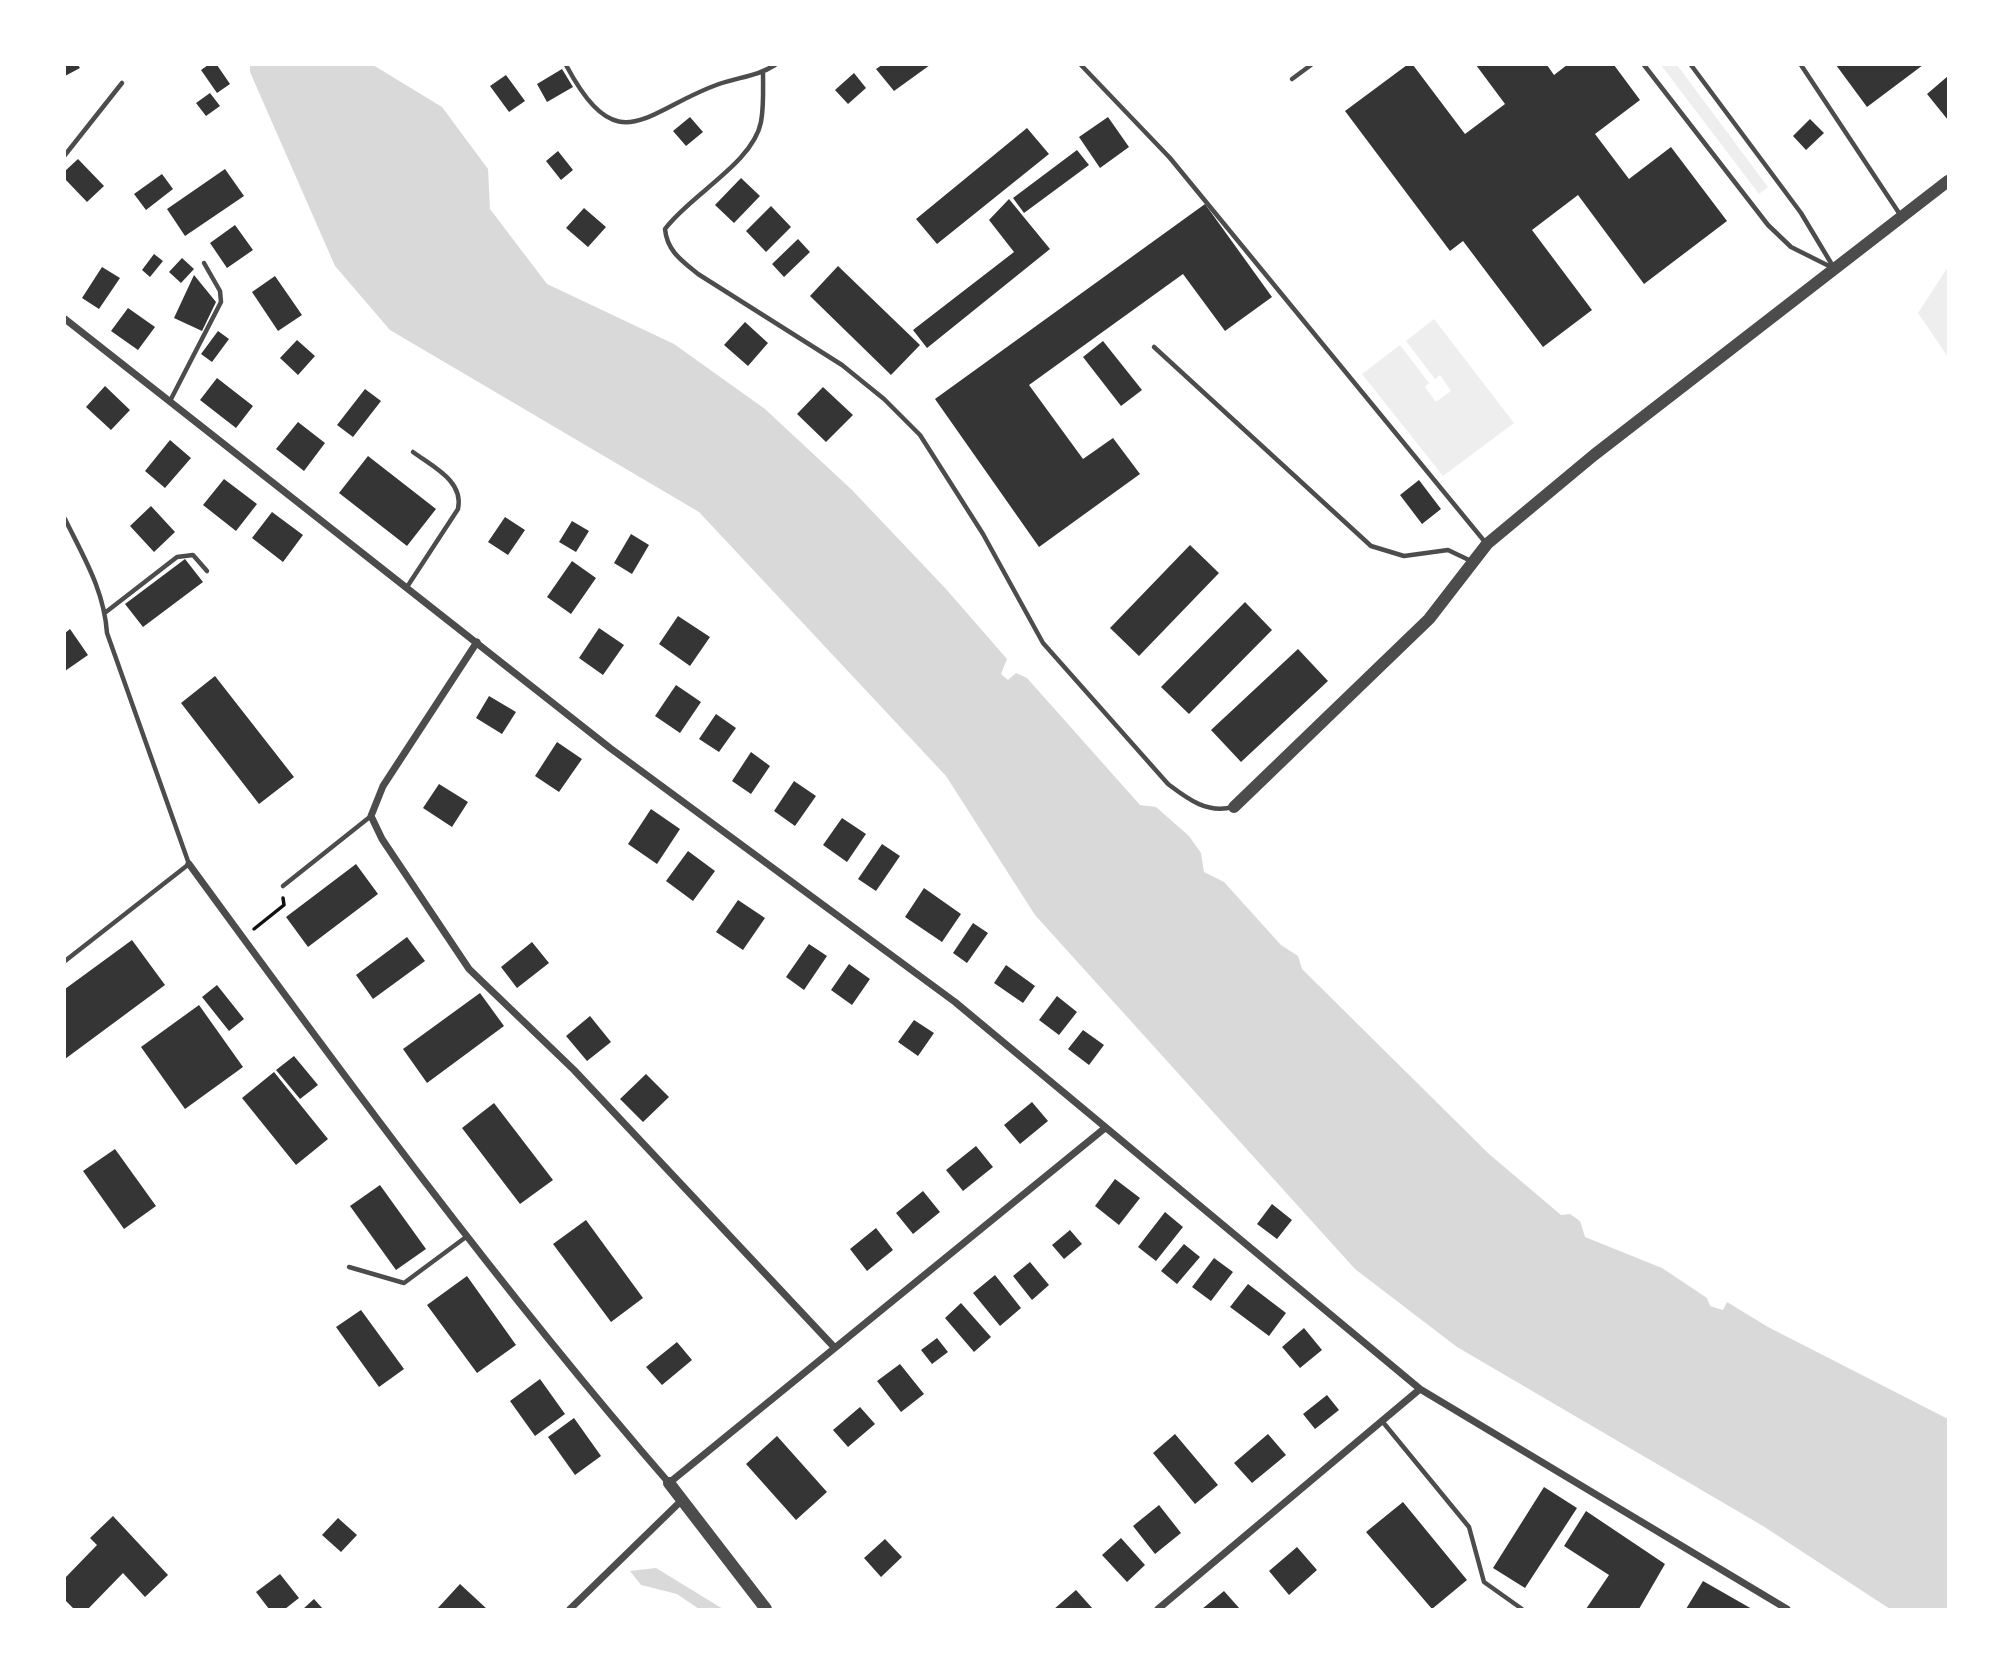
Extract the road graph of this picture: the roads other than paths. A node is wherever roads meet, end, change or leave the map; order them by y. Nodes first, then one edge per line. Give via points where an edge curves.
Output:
1 (566, 65) edge
2 (775, 65) edge
3 (1081, 65) edge
4 (1311, 65) edge
5 (1644, 65) edge
6 (1691, 65) edge
7 (1801, 65) edge
8 (763, 73) junction
9 (1292, 79) dead end
10 (122, 83) dead end
11 (65, 155) edge
12 (1948, 181) edge
13 (1902, 217) junction
14 (204, 263) dead end
15 (1835, 269) junction
16 (65, 319) edge
17 (1154, 347) dead end
18 (170, 401) junction
19 (413, 452) dead end
20 (65, 519) edge
21 (1487, 544) junction
22 (1472, 561) junction
23 (207, 572) dead end
24 (407, 587) junction
25 (106, 612) junction
26 (477, 642) junction
27 (1234, 807) joint
28 (371, 816) junction
29 (189, 864) junction
30 (283, 886) road end
31 (65, 961) edge
32 (1105, 1128) junction
33 (466, 1237) junction
34 (349, 1267) dead end
35 (834, 1347) junction
36 (1420, 1389) junction
37 (1382, 1421) junction
38 (669, 1483) junction
39 (682, 1500) junction
40 (570, 1609) edge
41 (766, 1609) edge
42 (1158, 1609) edge
43 (1522, 1609) edge
44 (1787, 1609) edge

1 - 8 lane via 583,97 603,116 640,122 719,84
2 - 8 lane
3 - 21 lane via 1170,158
4 - 9 lane
5 - 15 lane via 1768,225 1791,247
6 - 15 lane via 1801,214
7 - 13 lane
8 - 27 lane via 756,136 676,214 665,229 666,242 678,259 698,274 842,365 884,399 941,464 1043,643 1168,784 1190,801 1212,808
10 - 11 lane
12 - 13 street
13 - 15 street
14 - 18 lane via 221,302
15 - 21 street
16 - 18 street
17 - 22 lane via 1371,546 1404,556 1448,550
18 - 24 street
19 - 24 lane via 456,486 460,501
20 - 25 lane via 97,581
21 - 22 street
22 - 27 street via 1429,620
23 - 25 lane via 192,555 177,556
24 - 26 street
25 - 29 lane via 107,634
26 - 28 street via 383,786
26 - 32 street via 610,748 955,1002
28 - 30 lane
28 - 35 street via 469,970 574,1070
29 - 31 lane
29 - 33 street
32 - 35 street
32 - 36 street
33 - 34 lane via 404,1283
33 - 38 street via 574,1374
35 - 38 street
36 - 37 street
36 - 44 street
37 - 42 street
37 - 43 lane via 1469,1527 1484,1582
38 - 39 street
39 - 40 street
39 - 41 street

